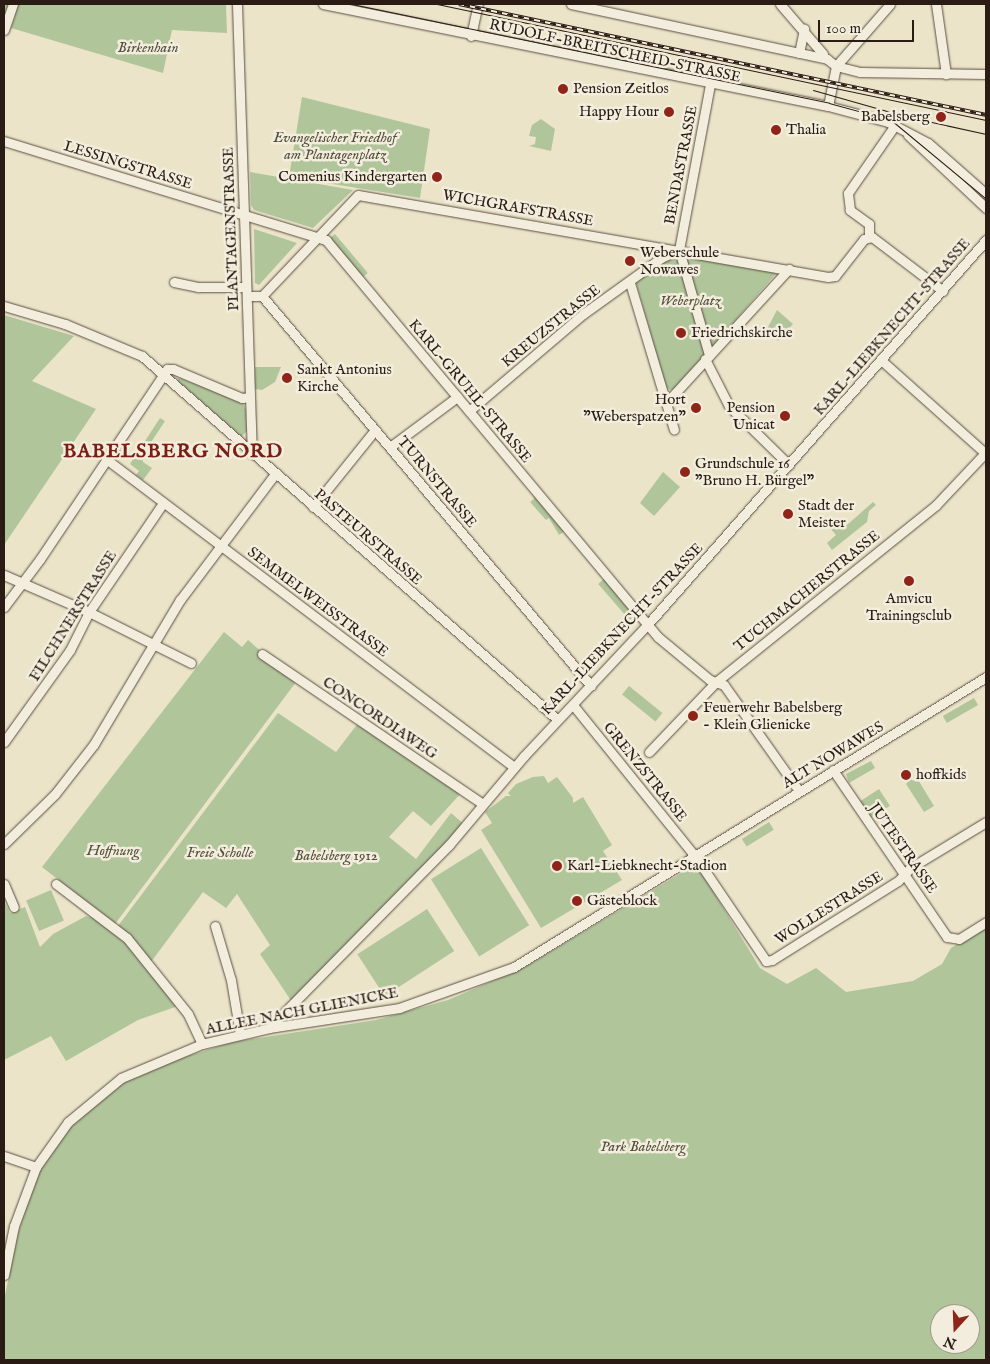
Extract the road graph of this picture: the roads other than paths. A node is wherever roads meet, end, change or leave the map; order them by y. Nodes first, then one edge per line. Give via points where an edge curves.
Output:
1 (13, 4) edge
2 (237, 4) edge
3 (323, 4) edge
4 (478, 4) edge
5 (571, 4) edge
6 (780, 4) edge
7 (890, 4) edge
8 (936, 4) edge
9 (7, 13) edge
10 (804, 29) junction
11 (4, 30) edge
12 (471, 36) junction
13 (799, 53) junction
14 (823, 54) dead end
15 (836, 66) junction
16 (946, 74) junction
17 (986, 74) edge
18 (710, 85) junction
19 (828, 106) junction
20 (898, 126) junction
21 (4, 141) edge
22 (986, 194) edge
23 (986, 208) edge
24 (244, 216) junction
25 (869, 236) junction
26 (316, 239) junction
27 (986, 240) edge
28 (679, 250) junction
29 (789, 269) junction
30 (174, 282) dead end
31 (630, 283) junction
32 (246, 291) junction
33 (942, 291) junction
34 (262, 296) junction
35 (4, 306) edge
36 (707, 357) junction
37 (881, 360) junction
38 (162, 374) junction
39 (250, 397) junction
40 (457, 397) junction
41 (666, 403) junction
42 (469, 411) junction
43 (375, 430) junction
44 (674, 430) dead end
45 (390, 447) junction
46 (986, 453) edge
47 (252, 454) junction
48 (106, 459) junction
49 (789, 465) junction
50 (275, 474) junction
51 (163, 503) junction
52 (313, 507) junction
53 (220, 546) junction
54 (4, 575) edge
55 (22, 583) junction
56 (4, 607) edge
57 (89, 612) junction
58 (648, 624) junction
59 (154, 644) junction
60 (262, 654) dead end
61 (192, 663) dead end
62 (986, 677) edge
63 (716, 682) junction
64 (591, 686) junction
65 (573, 705) junction
66 (557, 719) junction
67 (4, 742) edge
68 (648, 752) dead end
69 (514, 766) junction
70 (833, 770) junction
71 (799, 791) junction
72 (482, 804) junction
73 (986, 822) edge
74 (4, 844) edge
75 (695, 856) junction
76 (904, 875) junction
77 (4, 884) edge
78 (56, 884) dead end
79 (14, 907) dead end
80 (986, 922) edge
81 (215, 926) dead end
82 (269, 1028) junction
83 (240, 1034) junction
84 (202, 1044) junction
85 (4, 1156) edge
86 (36, 1167) junction
87 (4, 1275) edge

1 - 9 street
2 - 24 street, PLANTAGENSTRASSE
3 - 12 street, RUDOLF-BREITSCHEID-STRASSE
4 - 12 street
5 - 13 street
6 - 10 street
7 - 15 street
8 - 16 street
9 - 11 street
10 - 13 street
10 - 14 street
12 - 18 street, RUDOLF-BREITSCHEID-STRASSE
13 - 15 street via 831,60
15 - 16 street via 860,72
15 - 19 street
16 - 17 street
18 - 19 street, RUDOLF-BREITSCHEID-STRASSE
18 - 28 street, BENDASTRASSE
19 - 20 street, RUDOLF-BREITSCHEID-STRASSE
20 - 22 street, RUDOLF-BREITSCHEID-STRASSE via 928,143
20 - 23 street, RUDOLF-BREITSCHEID-STRASSE
20 - 25 street via 849,188 850,210 869,224
21 - 24 street, LESSINGSTRASSE
24 - 26 street, KARL-GRUHL-STRASSE
24 - 32 street, PLANTAGENSTRASSE
25 - 29 street via 835,276
25 - 33 street
26 - 28 street, WICHGRAFSTRASSE via 358,195
26 - 34 street
26 - 40 street, KARL-GRUHL-STRASSE via 326,240
27 - 33 street, KARL-LIEBKNECHT-STRASSE
28 - 29 street
28 - 31 street, KREUZSTRASSE via 661,258
28 - 36 street
29 - 36 street
30 - 32 street
31 - 41 street
31 - 42 street, KREUZSTRASSE via 583,314
32 - 34 street
32 - 39 street, PLANTAGENSTRASSE
33 - 37 street, KARL-LIEBKNECHT-STRASSE
34 - 43 street, TURNSTRASSE
35 - 38 street, PASTEURSTRASSE via 95,335 142,356
36 - 41 street
36 - 49 street via 729,406
37 - 46 street
37 - 49 street, KARL-LIEBKNECHT-STRASSE
38 - 39 street via 173,368 242,398
38 - 47 street, PASTEURSTRASSE
38 - 48 street
39 - 47 street, PLANTAGENSTRASSE
40 - 42 street, KARL-GRUHL-STRASSE
40 - 45 street
41 - 44 street
42 - 58 street, KARL-GRUHL-STRASSE
43 - 45 street, TURNSTRASSE
43 - 52 street
45 - 64 street, TURNSTRASSE
46 - 63 street, TUCHMACHERSTRASSE via 936,505
47 - 50 street, PASTEURSTRASSE
48 - 51 street, SEMMELWEISSTRASSE
48 - 55 street
49 - 58 street, KARL-LIEBKNECHT-STRASSE
50 - 52 street, PASTEURSTRASSE
50 - 53 street
51 - 53 street, SEMMELWEISSTRASSE
51 - 57 street, FILCHNERSTRASSE
52 - 66 street, PASTEURSTRASSE
53 - 59 street via 180,600
53 - 69 street, SEMMELWEISSTRASSE
54 - 55 street
55 - 56 street
55 - 57 street
57 - 59 street
57 - 67 street, FILCHNERSTRASSE via 70,650
58 - 63 street, KARL-GRUHL-STRASSE via 658,637
58 - 64 street, KARL-LIEBKNECHT-STRASSE
59 - 61 street
59 - 74 street via 94,744 55,794
60 - 72 street, CONCORDIAWEG
62 - 70 street, ALT NOWAWES
63 - 68 street, TUCHMACHERSTRASSE
63 - 71 street, KARL-GRUHL-STRASSE via 724,685
64 - 65 street, KARL-LIEBKNECHT-STRASSE
65 - 66 street, KARL-LIEBKNECHT-STRASSE
65 - 75 street, GRENZSTRASSE
66 - 69 street, KARL-LIEBKNECHT-STRASSE
69 - 72 street, KARL-LIEBKNECHT-STRASSE
70 - 71 street, ALT NOWAWES
70 - 76 street, JUTESTRASSE
71 - 75 street, ALT NOWAWES
72 - 82 street, KARL-LIEBKNECHT-STRASSE via 449,845
73 - 76 street, WOLLESTRASSE
75 - 76 street, WOLLESTRASSE via 762,959 768,961
75 - 82 street, ALLEE NACH GLIENICKE via 514,967 399,1008
76 - 80 street, JUTESTRASSE via 951,940 959,939
77 - 79 street
78 - 84 street via 127,938 188,1014
81 - 83 street via 231,980
82 - 83 street, ALLEE NACH GLIENICKE
83 - 84 street, ALLEE NACH GLIENICKE
84 - 86 street, ALLEE NACH GLIENICKE via 140,1068 108,1088 65,1125
85 - 86 street
86 - 87 street, ALLEE NACH GLIENICKE via 14,1226

